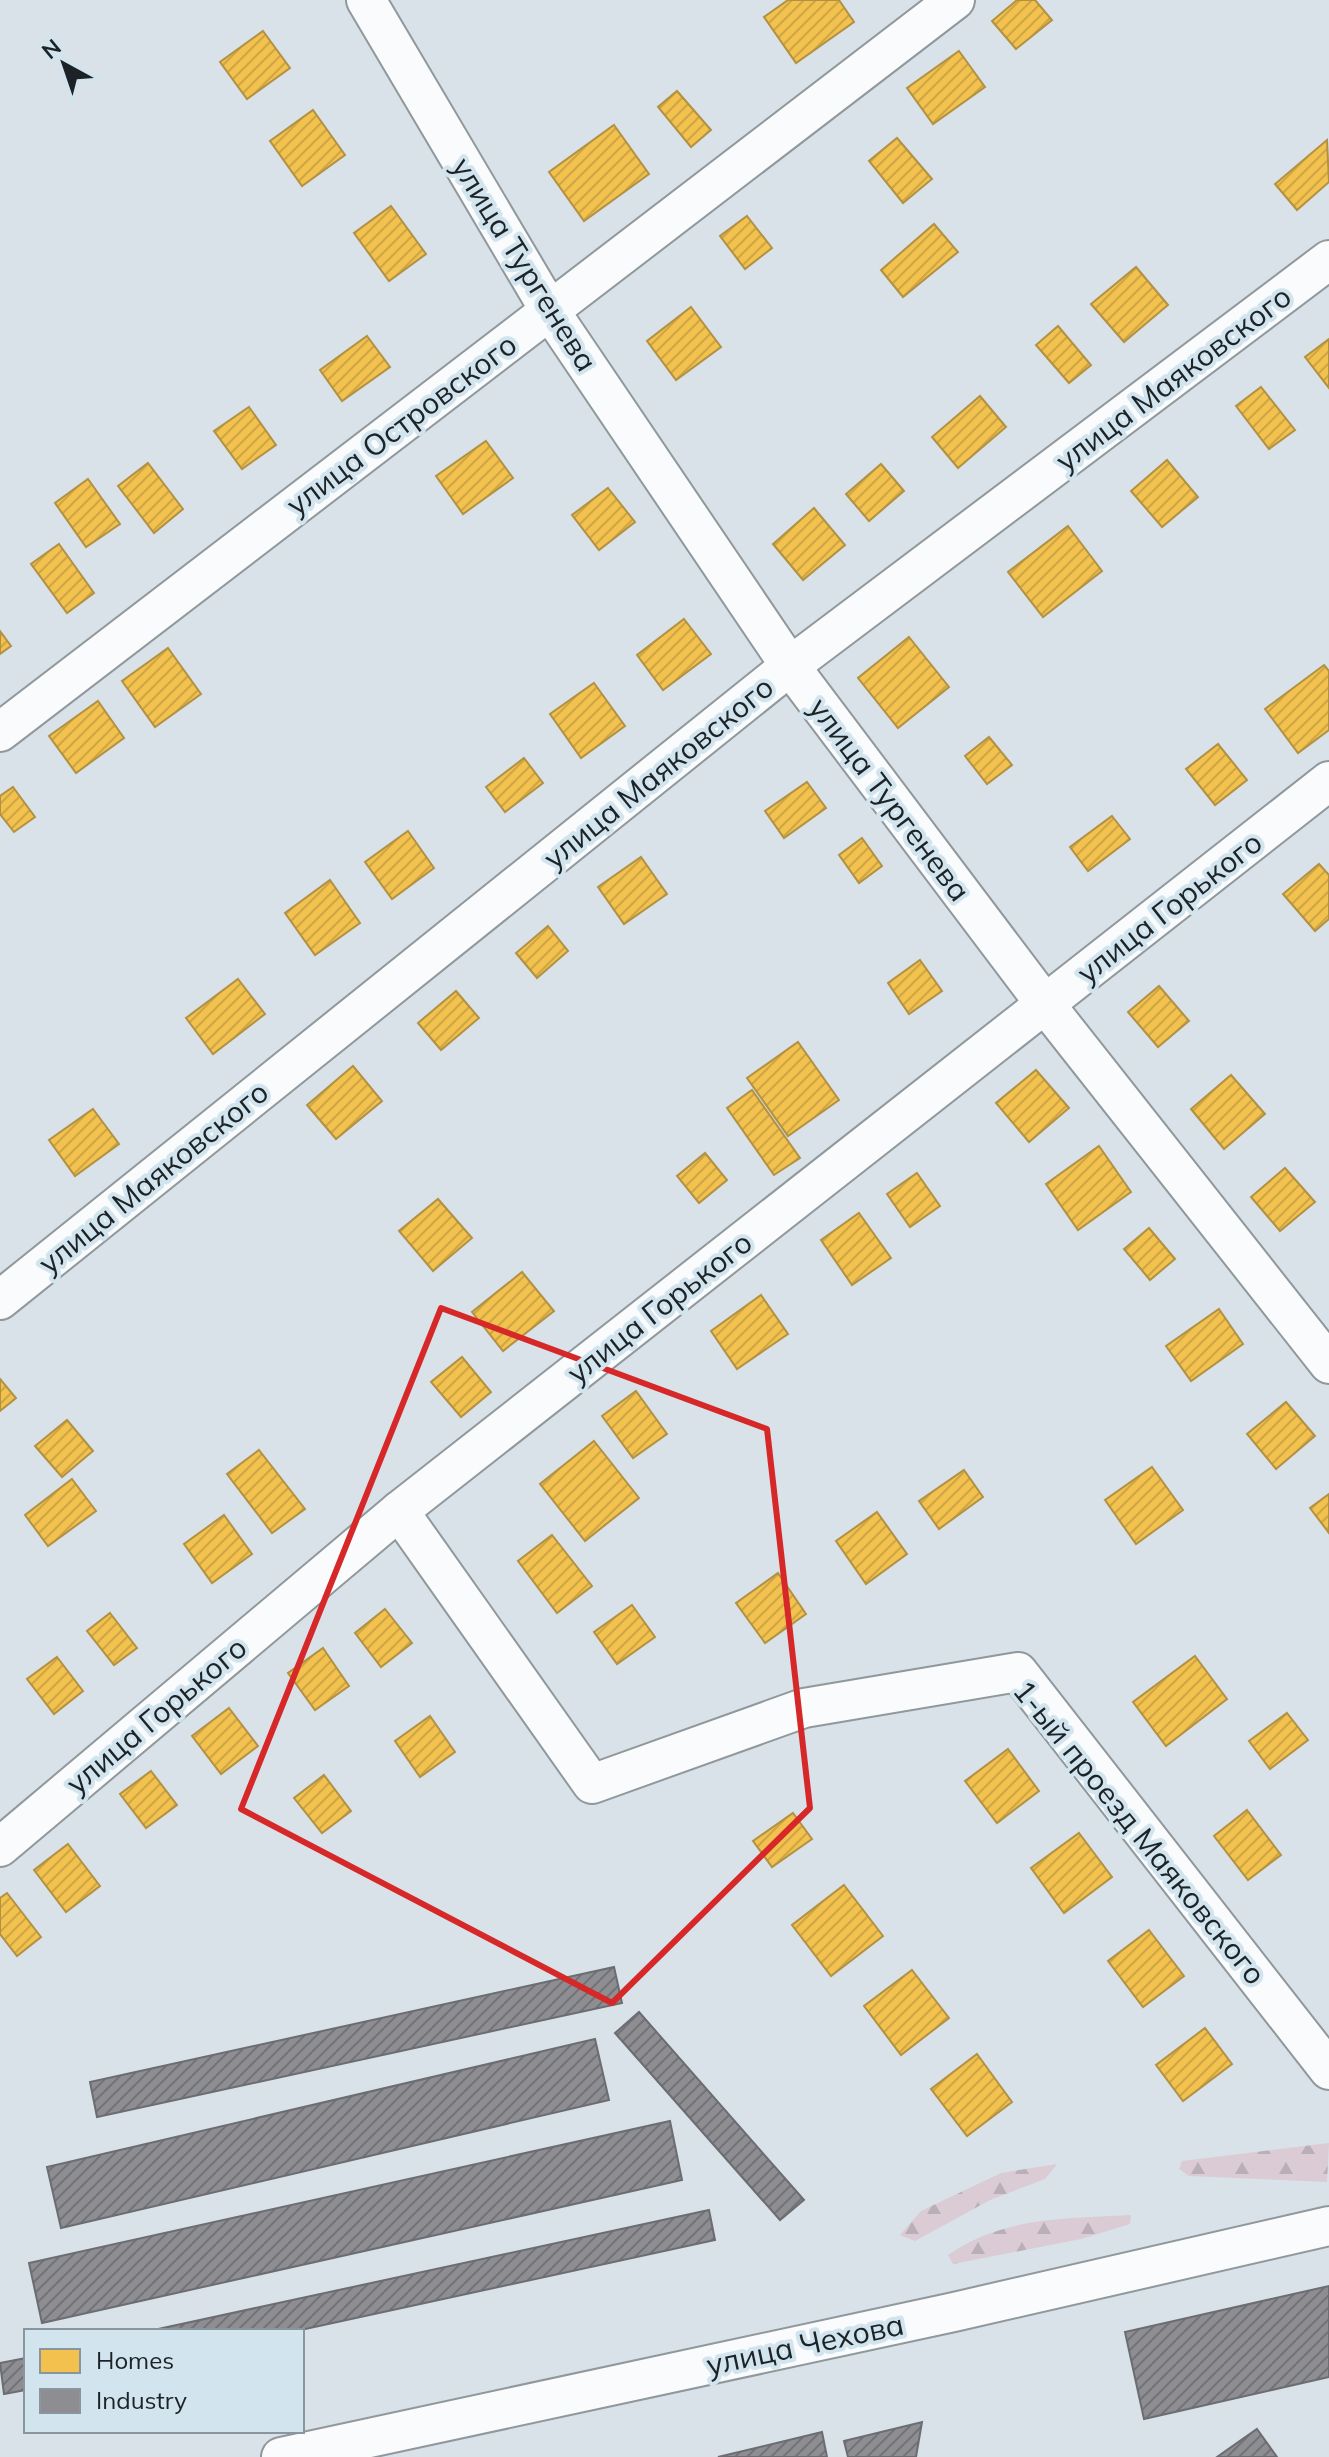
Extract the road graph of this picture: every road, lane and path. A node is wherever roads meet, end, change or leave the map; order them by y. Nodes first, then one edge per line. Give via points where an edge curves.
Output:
1 (366, 0) edge
2 (955, 0) edge
3 (1329, 260) edge
4 (550, 311) junction
5 (790, 666) junction
6 (0, 732) edge
7 (1329, 781) edge
8 (1045, 1004) junction
9 (0, 1300) edge
10 (1329, 1364) edge
11 (399, 1511) junction
12 (0, 1847) edge
13 (1329, 2070) edge
14 (1329, 2226) edge
15 (281, 2457) edge

1 - 4 street, улица Тургенева
2 - 4 street, улица Островского
3 - 5 street, улица Маяковского
4 - 5 street, улица Тургенева
4 - 6 street, улица Островского
5 - 8 street, улица Тургенева
5 - 9 street, улица Маяковского
7 - 8 street, улица Горького
8 - 10 street, улица Тургенева
8 - 11 street, улица Горького
11 - 12 street, улица Горького
11 - 13 street, 1-ый проезд Маяковского via 592,1784 804,1708 1018,1672
14 - 15 street, улица Чехова

